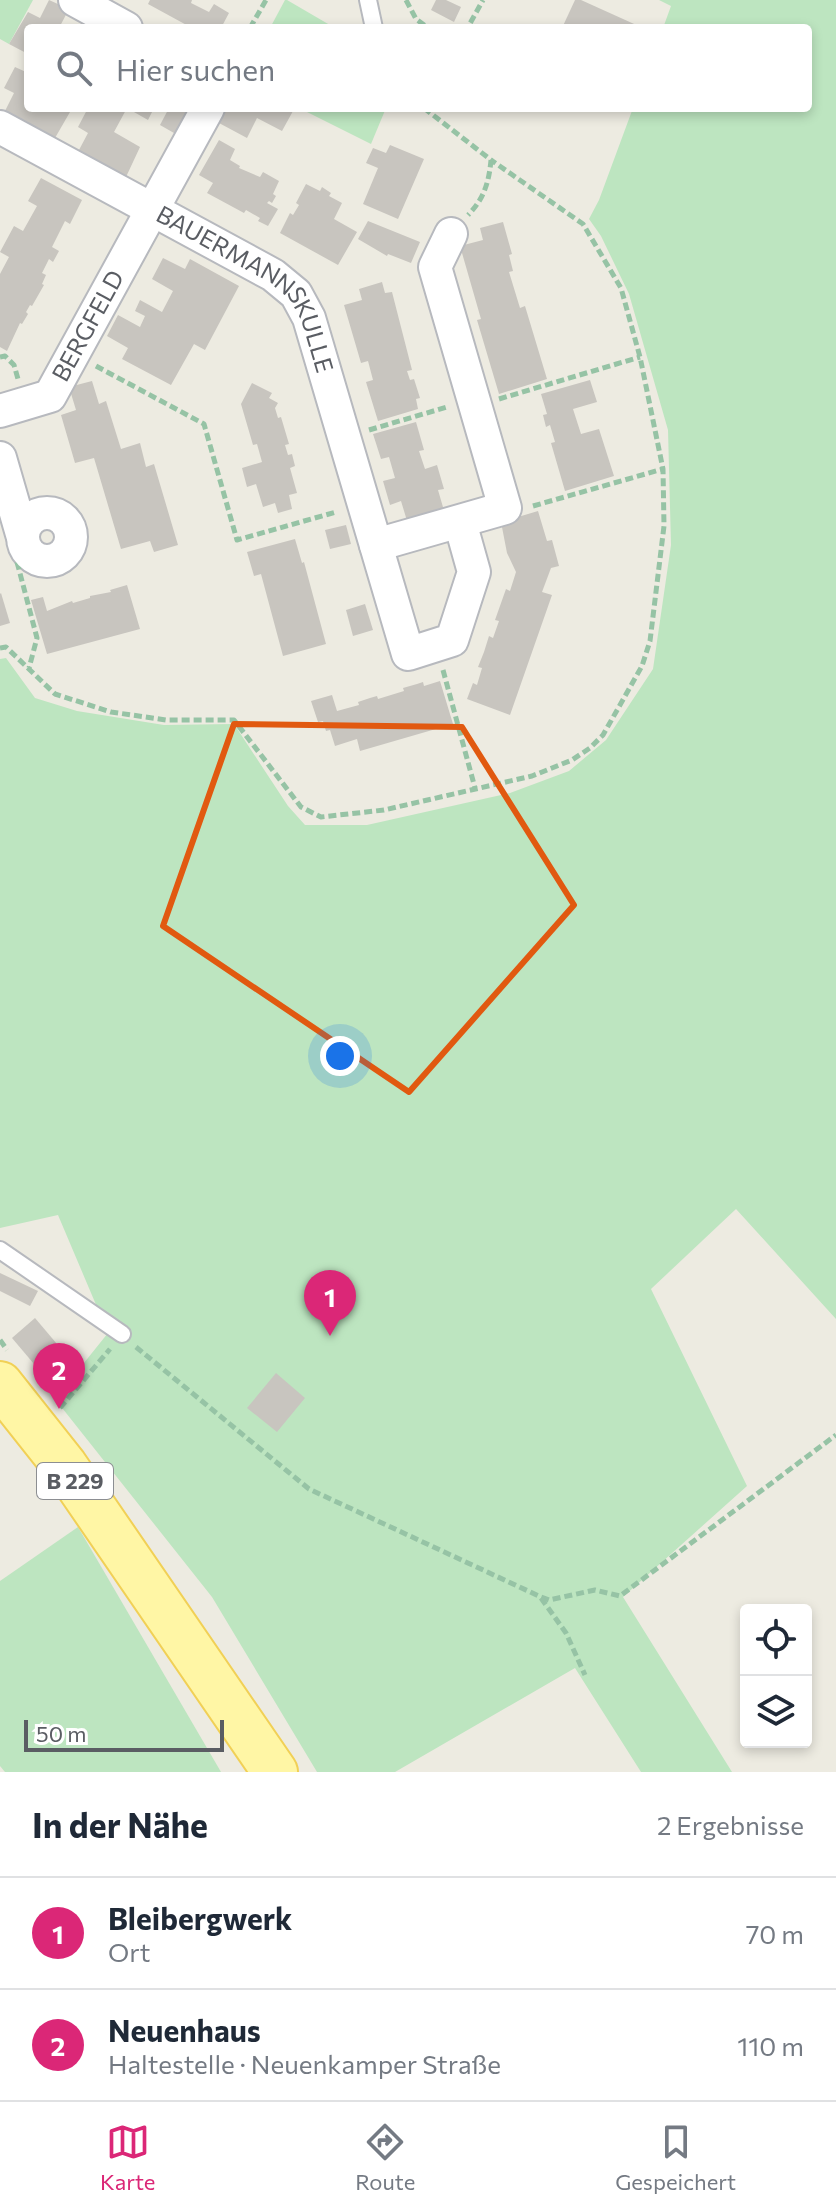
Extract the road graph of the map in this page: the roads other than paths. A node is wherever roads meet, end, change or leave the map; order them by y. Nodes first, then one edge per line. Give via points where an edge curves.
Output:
1 (75, 0) edge
2 (368, 0) edge
3 (119, 24) edge
4 (373, 24) edge
5 (206, 112) edge
6 (0, 127) edge
7 (153, 212) junction
8 (451, 234) road end
9 (0, 411) edge
10 (0, 458) edge
11 (460, 522) junction
12 (22, 534) dead end
13 (376, 545) junction
14 (0, 1250) edge
15 (122, 1334) road end
16 (0, 1384) edge
17 (275, 1772) edge

1 - 3 street
2 - 4 lane
5 - 7 street, BERGFELD
6 - 7 street, BAUERMANNSKULLE
7 - 9 street, BERGFELD via 50,396
7 - 13 street, BAUERMANNSKULLE via 273,275 296,294 309,318
8 - 11 street via 435,267 505,508
10 - 12 street
11 - 13 street
11 - 13 street, BAUERMANNSKULLE via 474,572 452,640 408,654
14 - 15 lane
16 - 17 main road, B 229 via 38,1429

